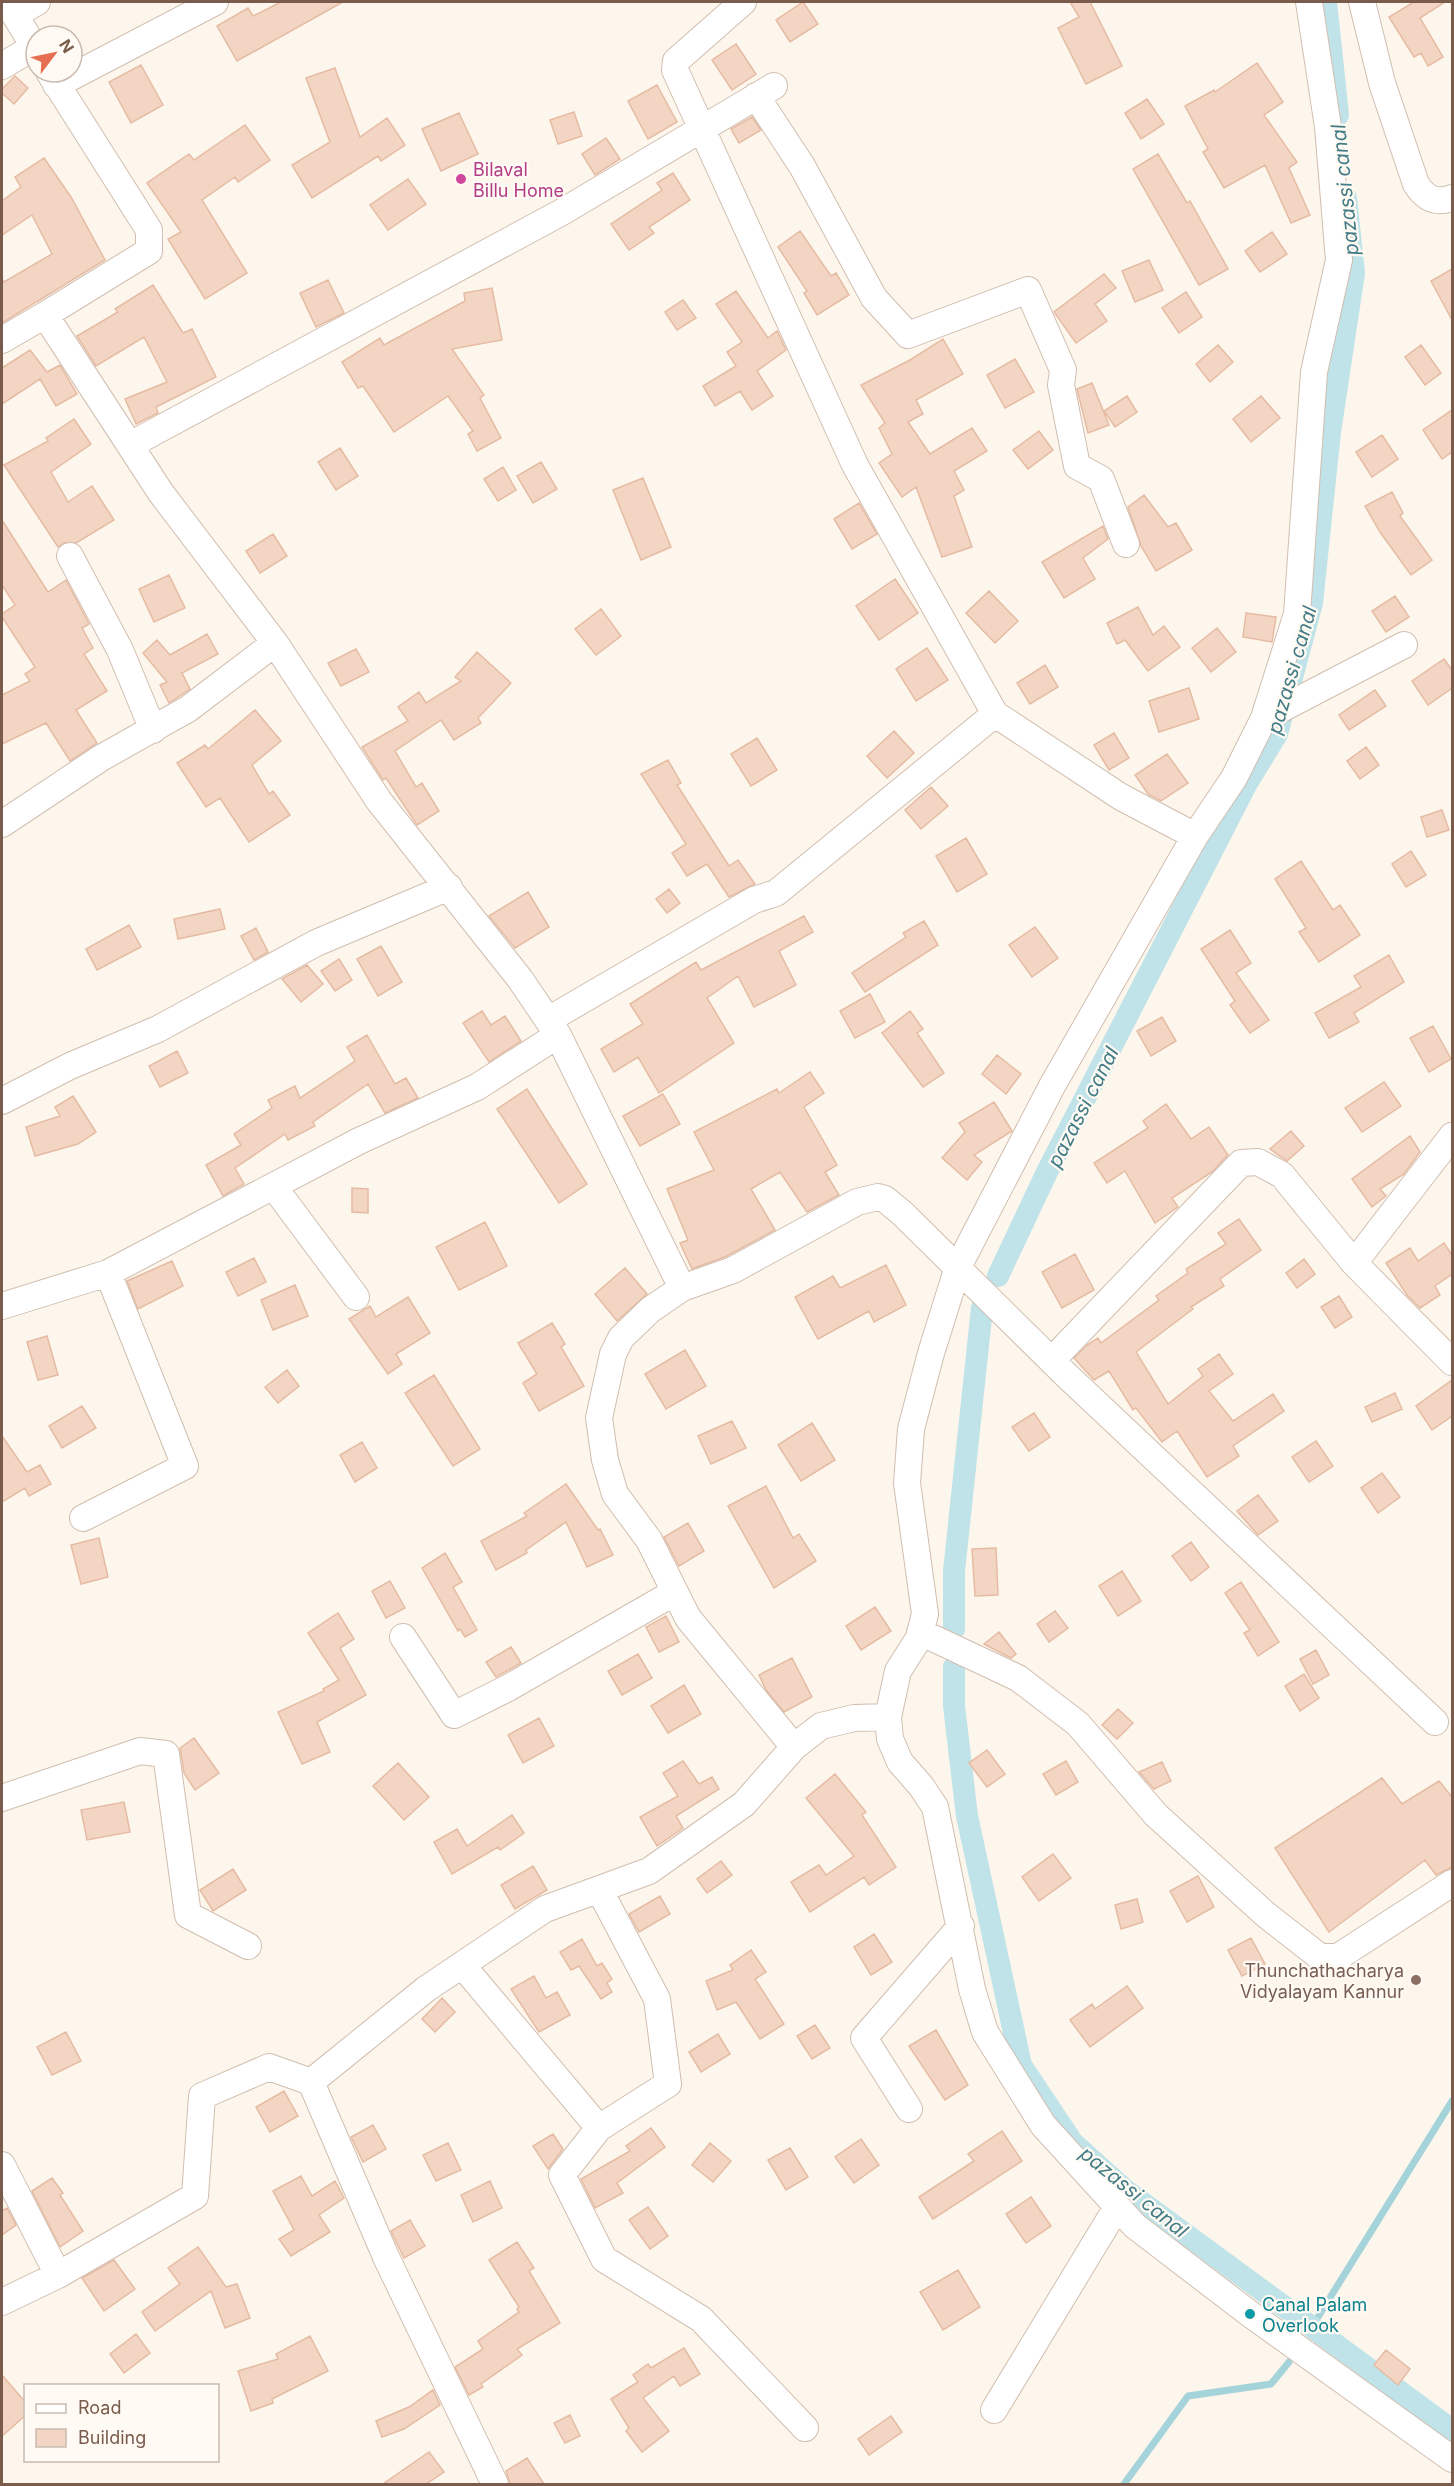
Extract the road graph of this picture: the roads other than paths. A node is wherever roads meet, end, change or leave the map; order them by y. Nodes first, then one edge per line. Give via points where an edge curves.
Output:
1 (37, 2) edge
2 (215, 2) edge
3 (743, 2) edge
4 (1309, 2) edge
5 (1362, 2) edge
6 (11, 8) edge
7 (24, 30) edge
8 (24, 55) edge
9 (84, 63) edge
10 (2, 66) edge
11 (56, 84) edge
12 (700, 128) junction
13 (1452, 198) edge
14 (45, 315) junction
15 (2, 340) edge
16 (130, 445) junction
17 (1126, 544) dead end
18 (69, 556) dead end
19 (275, 643) junction
20 (1404, 645) dead end
21 (995, 714) junction
22 (1264, 718) junction
23 (153, 730) junction
24 (2, 824) edge
25 (1195, 836) junction
26 (449, 887) junction
27 (553, 1028) junction
28 (2, 1101) edge
29 (1452, 1136) edge
30 (274, 1187) junction
31 (1354, 1263) junction
32 (958, 1267) junction
33 (108, 1273) junction
34 (682, 1288) junction
35 (356, 1298) dead end
36 (2, 1306) edge
37 (1053, 1359) junction
38 (1452, 1362) edge
39 (83, 1518) dead end
40 (675, 1592) junction
41 (920, 1632) junction
42 (404, 1637) dead end
43 (888, 1717) junction
44 (1435, 1722) dead end
45 (794, 1747) junction
46 (2, 1798) edge
47 (1452, 1883) edge
48 (599, 1889) junction
49 (961, 1926) junction
50 (248, 1946) dead end
51 (462, 1965) junction
52 (311, 2082) junction
53 (909, 2109) dead end
54 (599, 2127) junction
55 (2, 2165) edge
56 (1117, 2206) junction
57 (58, 2275) junction
58 (2, 2302) edge
59 (994, 2410) dead end
60 (805, 2428) dead end
61 (1452, 2459) edge
62 (495, 2484) edge

1 - 6 street
2 - 9 street
3 - 12 street via 676,61 675,70
4 - 22 street via 1328,127 1339,260 1314,372 1297,614
5 - 13 street via 1382,83 1416,184 1431,200 1442,202
6 - 7 street
8 - 10 street
11 - 14 street via 149,230 149,251
12 - 16 street via 562,212
12 - 17 street via 765,91 874,298 908,335 1028,290 1063,370 1061,385 1077,466 1101,479
12 - 21 street via 855,465
14 - 15 street
14 - 16 street
16 - 19 street via 161,493
18 - 23 street via 120,650
19 - 23 street via 197,703
19 - 26 street via 379,801
20 - 22 street
21 - 25 street via 1121,797
21 - 27 street via 776,893 754,900
22 - 25 street via 1234,778
23 - 24 street via 101,758
25 - 32 street via 1052,1086
26 - 27 street
26 - 28 street via 316,943 158,1029 70,1066
27 - 30 street via 477,1087 359,1141
27 - 34 street
29 - 31 street
30 - 33 street
30 - 35 street
31 - 37 street via 1282,1175 1258,1162 1241,1163
31 - 38 street
32 - 34 street via 892,1204 878,1197 867,1198 801,1231 733,1270
32 - 37 street
32 - 41 street via 911,1429 907,1483 925,1614
33 - 36 street
33 - 39 street via 185,1467
34 - 40 street via 650,1310 621,1338 599,1418 615,1494 649,1540
37 - 44 street
40 - 42 street via 454,1715
40 - 45 street via 688,1618
41 - 43 street via 898,1671
41 - 47 street via 1018,1678 1078,1724 1156,1815 1265,1914 1320,1957 1338,1957
43 - 45 street via 854,1718 821,1726
43 - 49 street via 890,1739 900,1762 934,1807
45 - 48 street via 744,1804 649,1871
46 - 50 street via 140,1751 166,1754 188,1915
48 - 51 street via 545,1909
48 - 54 street via 657,1999 668,2084
49 - 53 street via 864,2038
49 - 56 street via 972,1989 985,2032 1043,2125
51 - 52 street via 426,1989
51 - 54 street
52 - 57 street via 268,2067 202,2096 195,2196
52 - 62 street via 386,2257
54 - 60 street via 562,2175 604,2259 701,2319
55 - 57 street
56 - 59 street
56 - 61 street via 1135,2226 1250,2314
57 - 58 street

